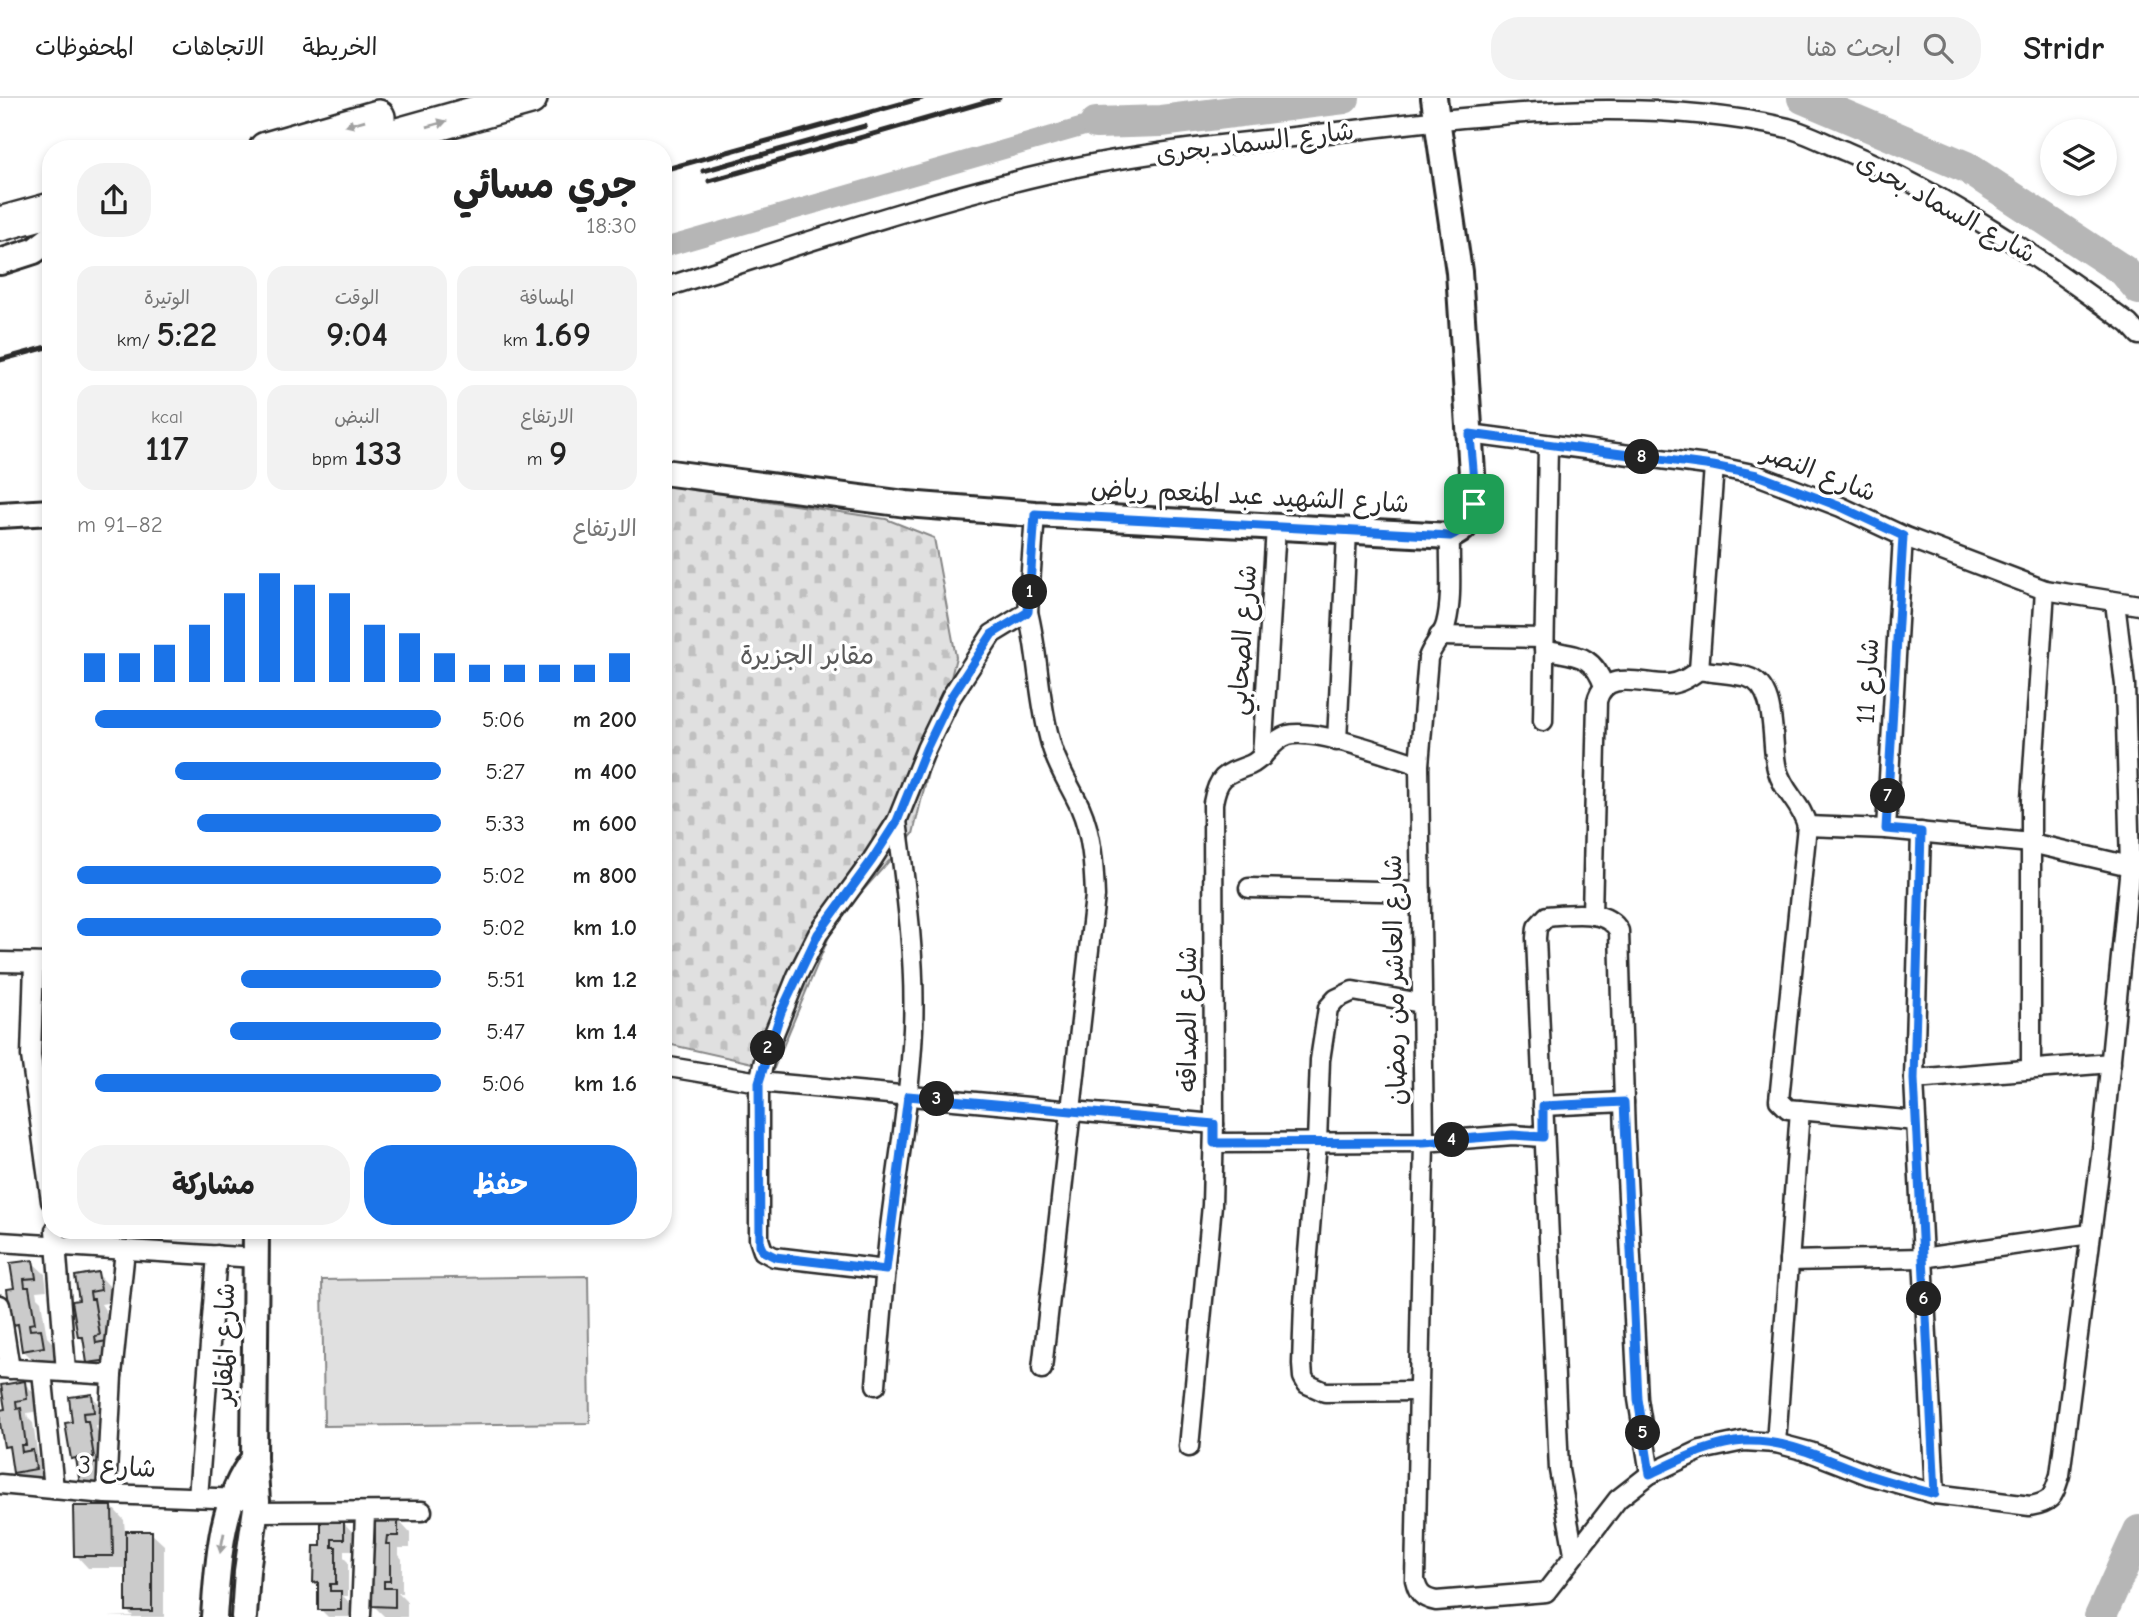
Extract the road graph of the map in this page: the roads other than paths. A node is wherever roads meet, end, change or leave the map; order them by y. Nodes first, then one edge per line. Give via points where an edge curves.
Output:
1 (444, 98) edge
2 (530, 98) edge
3 (1436, 109) edge
4 (297, 140) edge
5 (380, 140) edge
6 (42, 212) edge
7 (0, 224) edge
8 (42, 233) edge
9 (0, 244) edge
10 (42, 245) edge
11 (0, 262) edge
12 (672, 285) edge
13 (2139, 335) edge
14 (1470, 434) junction
15 (1548, 446) junction
16 (1713, 466) junction
17 (672, 473) edge
18 (42, 513) edge
19 (1035, 514) junction
20 (0, 515) edge
21 (1276, 527) junction
22 (1347, 531) junction
23 (1450, 536) junction
24 (1903, 536) junction
25 (2045, 590) junction
26 (2115, 602) junction
27 (2139, 604) edge
28 (1028, 612) junction
29 (1439, 636) junction
30 (1544, 644) junction
31 (1699, 670) junction
32 (1604, 685) junction
33 (1543, 721) dead end
34 (1337, 741) junction
35 (1262, 757) junction
36 (1419, 765) junction
37 (897, 821) junction
38 (1807, 826) junction
39 (1886, 829) junction
40 (1921, 832) junction
41 (2031, 843) junction
42 (2130, 866) junction
43 (1249, 888) dead end
44 (1421, 892) junction
45 (1592, 915) junction
46 (0, 962) edge
47 (42, 963) edge
48 (42, 971) edge
49 (1421, 1003) junction
50 (2111, 1063) junction
51 (672, 1068) edge
52 (2031, 1068) junction
53 (1914, 1079) junction
54 (759, 1082) junction
55 (908, 1096) junction
56 (1624, 1102) junction
57 (1543, 1106) junction
58 (1800, 1110) junction
59 (1070, 1112) junction
60 (1916, 1122) junction
61 (1214, 1124) junction
62 (42, 1136) edge
63 (1543, 1137) junction
64 (1317, 1142) junction
65 (1424, 1142) junction
66 (1214, 1143) junction
67 (2090, 1234) junction
68 (42, 1239) edge
69 (56, 1239) edge
70 (62, 1239) edge
71 (256, 1239) edge
72 (0, 1242) edge
73 (125, 1250) junction
74 (217, 1255) junction
75 (256, 1258) junction
76 (1922, 1258) junction
77 (1789, 1261) junction
78 (886, 1270) junction
79 (0, 1305) edge
80 (5, 1369) edge
81 (1042, 1369) dead end
82 (42, 1371) junction
83 (66, 1373) junction
84 (112, 1375) junction
85 (876, 1385) dead end
86 (1418, 1391) junction
87 (1776, 1443) junction
88 (1189, 1447) dead end
89 (254, 1458) junction
90 (1650, 1474) junction
91 (0, 1484) edge
92 (54, 1489) junction
93 (106, 1494) junction
94 (1935, 1494) junction
95 (198, 1497) junction
96 (231, 1499) junction
97 (256, 1506) junction
98 (422, 1511) dead end
99 (365, 1513) junction
100 (1574, 1554) junction
101 (361, 1615) dead end
102 (214, 1617) edge
103 (244, 1617) edge

1 -> 4 highway
5 -> 2 highway
3 - 12 street, شارع السماد بحرى via 1049,173 929,205
3 - 13 street, شارع السماد بحرى via 1708,113 1792,129 1893,172 1980,222 2057,271
3 - 14 street via 1459,272
6 - 7 highway
8 - 9 highway
10 - 11 street
14 - 15 street, شارع النصر
14 - 23 street via 1472,516 1463,529
15 - 16 street, شارع النصر
15 - 30 street
16 - 24 street, شارع النصر via 1757,475
16 - 31 street
17 - 19 street, شارع الشهيد عبد المنعم رياض via 906,504
18 - 20 street
19 - 21 street, شارع الشهيد عبد المنعم رياض
19 - 28 street
21 - 22 street, شارع الشهيد عبد المنعم رياض
21 - 35 street, شارع الصحابي
22 - 23 street, شارع الشهيد عبد المنعم رياض
22 - 34 street
23 - 29 street, شارع العاشر من رمضان via 1446,626
24 - 25 street, شارع النصر
24 - 39 street, شارع 11
25 - 26 street, شارع النصر
25 - 41 street
26 - 27 street, شارع النصر
26 - 42 street via 2125,685
28 - 37 street via 992,634 951,697
28 - 59 street via 1050,743 1082,814 1094,878 1094,917
29 - 30 street
29 - 36 street, شارع العاشر من رمضان via 1427,658
30 - 32 street via 1591,662
30 - 33 street
31 - 32 street via 1671,684 1616,681
31 - 38 street via 1749,678 1764,688 1777,771 1804,813
32 - 45 street via 1597,701
34 - 35 street via 1288,735 1275,741
34 - 36 street
35 - 61 street, شارع الصداقه via 1224,775 1215,788 1213,803
36 - 44 street, شارع العاشر من رمضان
37 - 54 street via 818,934 781,1012
37 - 55 street via 913,975
38 - 39 street
38 - 58 street via 1779,1095 1783,1107
39 - 40 street
40 - 41 street
40 - 53 street
41 - 42 street
41 - 52 street
42 - 50 street
43 - 44 street
44 - 49 street, شارع العاشر من رمضان
45 - 56 street via 1608,919 1619,931
45 - 57 street via 1547,916 1536,927
46 - 47 street
48 - 62 street via 31,1056
49 - 64 street via 1353,991 1328,1007 1320,1060
49 - 65 street, شارع العاشر من رمضان
50 - 52 street
50 - 67 street
51 - 54 street
52 - 53 street
53 - 60 street
54 - 55 street
54 - 78 street via 759,1239 763,1251 775,1257
55 - 59 street
55 - 78 street
56 - 57 street
56 - 90 street via 1638,1399
57 - 63 street
58 - 60 street
58 - 77 street
59 - 61 street
59 - 81 street
60 - 76 street
61 - 66 street, شارع الصداقه
63 - 65 street
63 - 100 street via 1559,1470
64 - 65 street
64 - 66 street
64 - 86 street via 1303,1377 1307,1384 1325,1392
65 - 86 street, شارع العاشر من رمضان
66 - 88 street, شارع الصداقه
67 - 76 street
67 - 94 street via 2060,1475 2051,1499 2031,1506
68 - 72 street
69 - 83 street
70 - 73 street
71 - 75 street, شارع المقابر
73 - 74 street
73 - 84 street
74 - 75 street
74 - 95 street
75 - 89 street, شارع المقابر
76 - 77 street
76 - 94 street
77 - 87 street
78 - 85 street
79 - 80 street
80 - 82 street
82 - 83 street
82 - 92 street
83 - 84 street
84 - 93 street
86 - 100 street, شارع العاشر من رمضان via 1417,1591 1436,1601 1546,1592
87 - 90 street via 1744,1441 1701,1450
87 - 94 street
89 - 96 street
89 - 97 street, شارع المقابر
90 - 100 street via 1618,1499
91 - 92 street, شارع 3
92 - 93 street, شارع 3
93 - 95 street, شارع 3
95 - 96 street, شارع 3
96 - 97 street, شارع 3
96 -> 102 street via 218,1564
97 - 99 street, شارع 3
97 - 103 street, شارع المقابر
98 - 99 street, شارع 3
99 - 101 street

